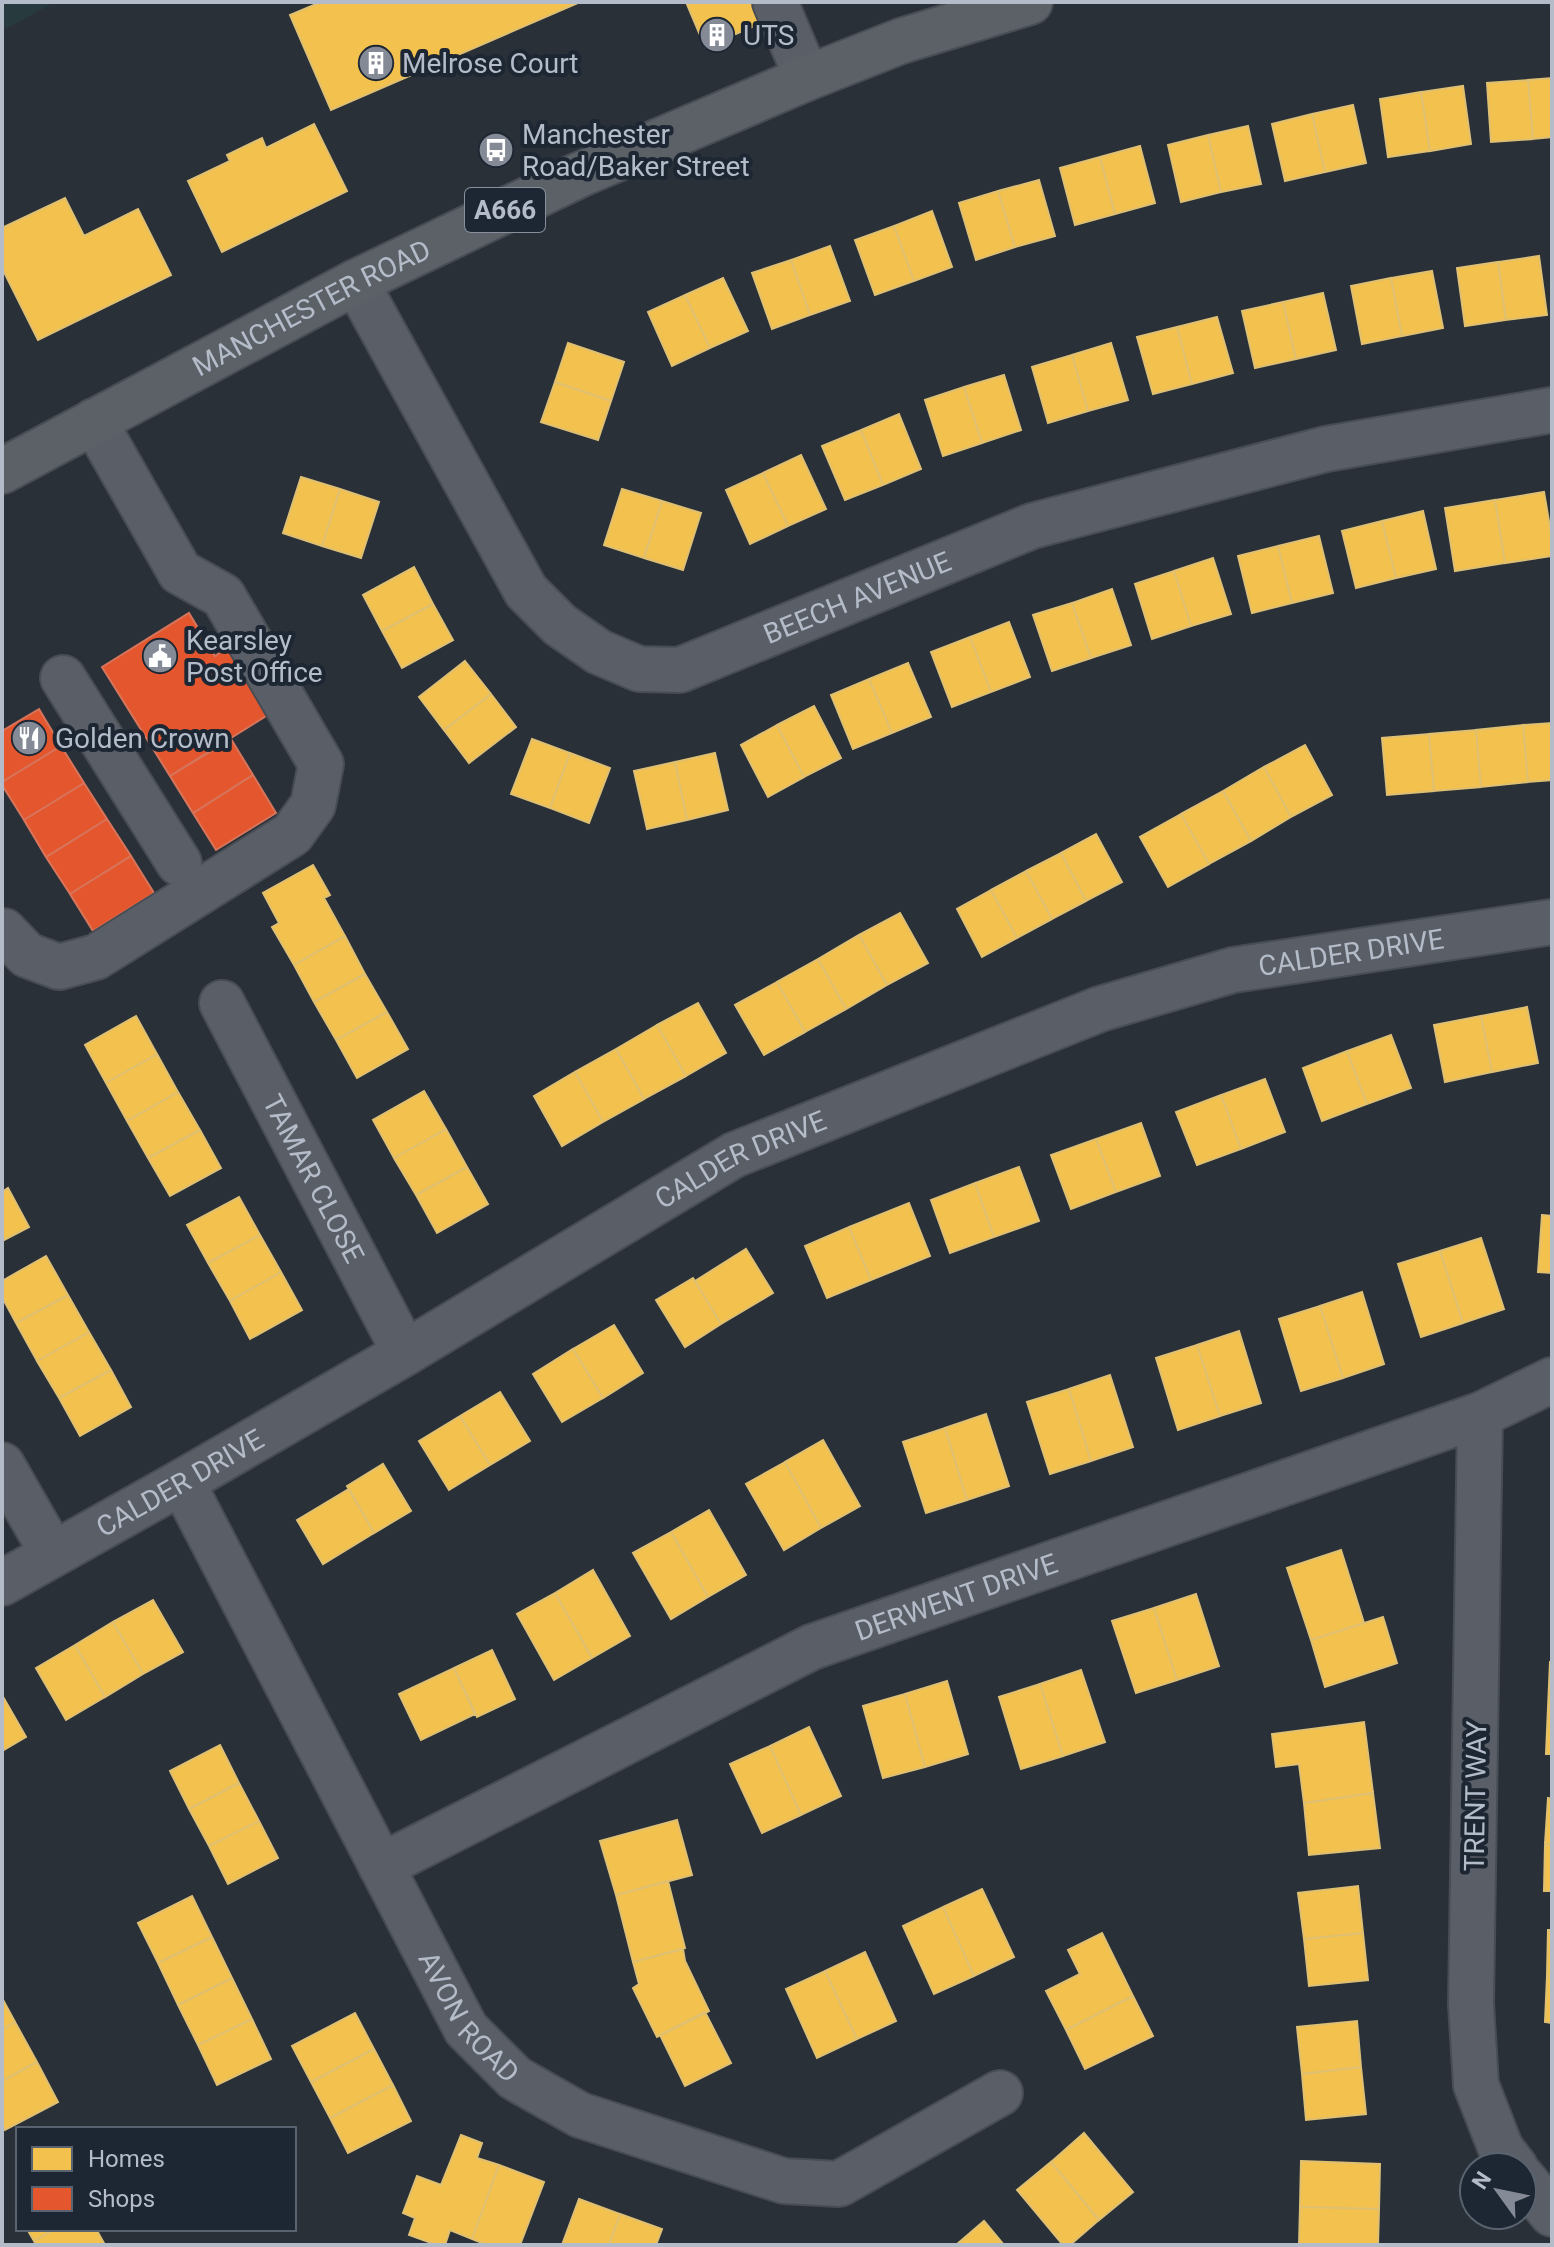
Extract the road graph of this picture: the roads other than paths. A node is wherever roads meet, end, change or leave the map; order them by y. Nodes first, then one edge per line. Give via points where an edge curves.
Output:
1 (775, 2) edge
2 (1030, 2) edge
3 (807, 78) junction
4 (356, 282) junction
5 (1552, 410) edge
6 (94, 421) junction
7 (2, 471) edge
8 (63, 678) dead end
9 (179, 863) dead end
10 (1552, 922) edge
11 (4, 931) dead end
12 (222, 1003) dead end
13 (405, 1353) junction
14 (1552, 1380) edge
15 (1480, 1415) junction
16 (2, 1465) edge
17 (182, 1482) junction
18 (53, 1554) junction
19 (2, 1583) edge
20 (381, 1866) junction
21 (1000, 2093) dead end
22 (1503, 2151) edge
23 (1538, 2197) edge
24 (1552, 2214) edge

1 - 3 street
2 - 3 main road, MANCHESTER ROAD / A666 via 901,41
3 - 4 main road, MANCHESTER ROAD / A666 via 579,175
4 - 5 street, BEECH AVENUE via 526,591 560,625 599,652 639,669 680,670 1032,526 1326,449
4 - 6 main road, MANCHESTER ROAD / A666
6 - 7 main road, MANCHESTER ROAD / A666
6 - 11 street via 180,572 223,596 321,764 313,805 292,834 96,957 59,967 27,955
8 - 9 street
10 - 13 street, CALDER DRIVE via 1233,970 1100,1009 734,1155
12 - 13 street, TAMAR CLOSE
13 - 17 street, CALDER DRIVE
14 - 15 street, DERWENT DRIVE
15 - 20 street, DERWENT DRIVE via 812,1647
15 - 22 street, TRENT WAY via 1471,2004 1476,2085
16 - 18 street
17 - 18 street, CALDER DRIVE
17 - 20 street, AVON ROAD
18 - 19 street, CALDER DRIVE
20 - 21 street, AVON ROAD via 466,2029 515,2078 580,2115 784,2181 839,2184
23 - 24 street

